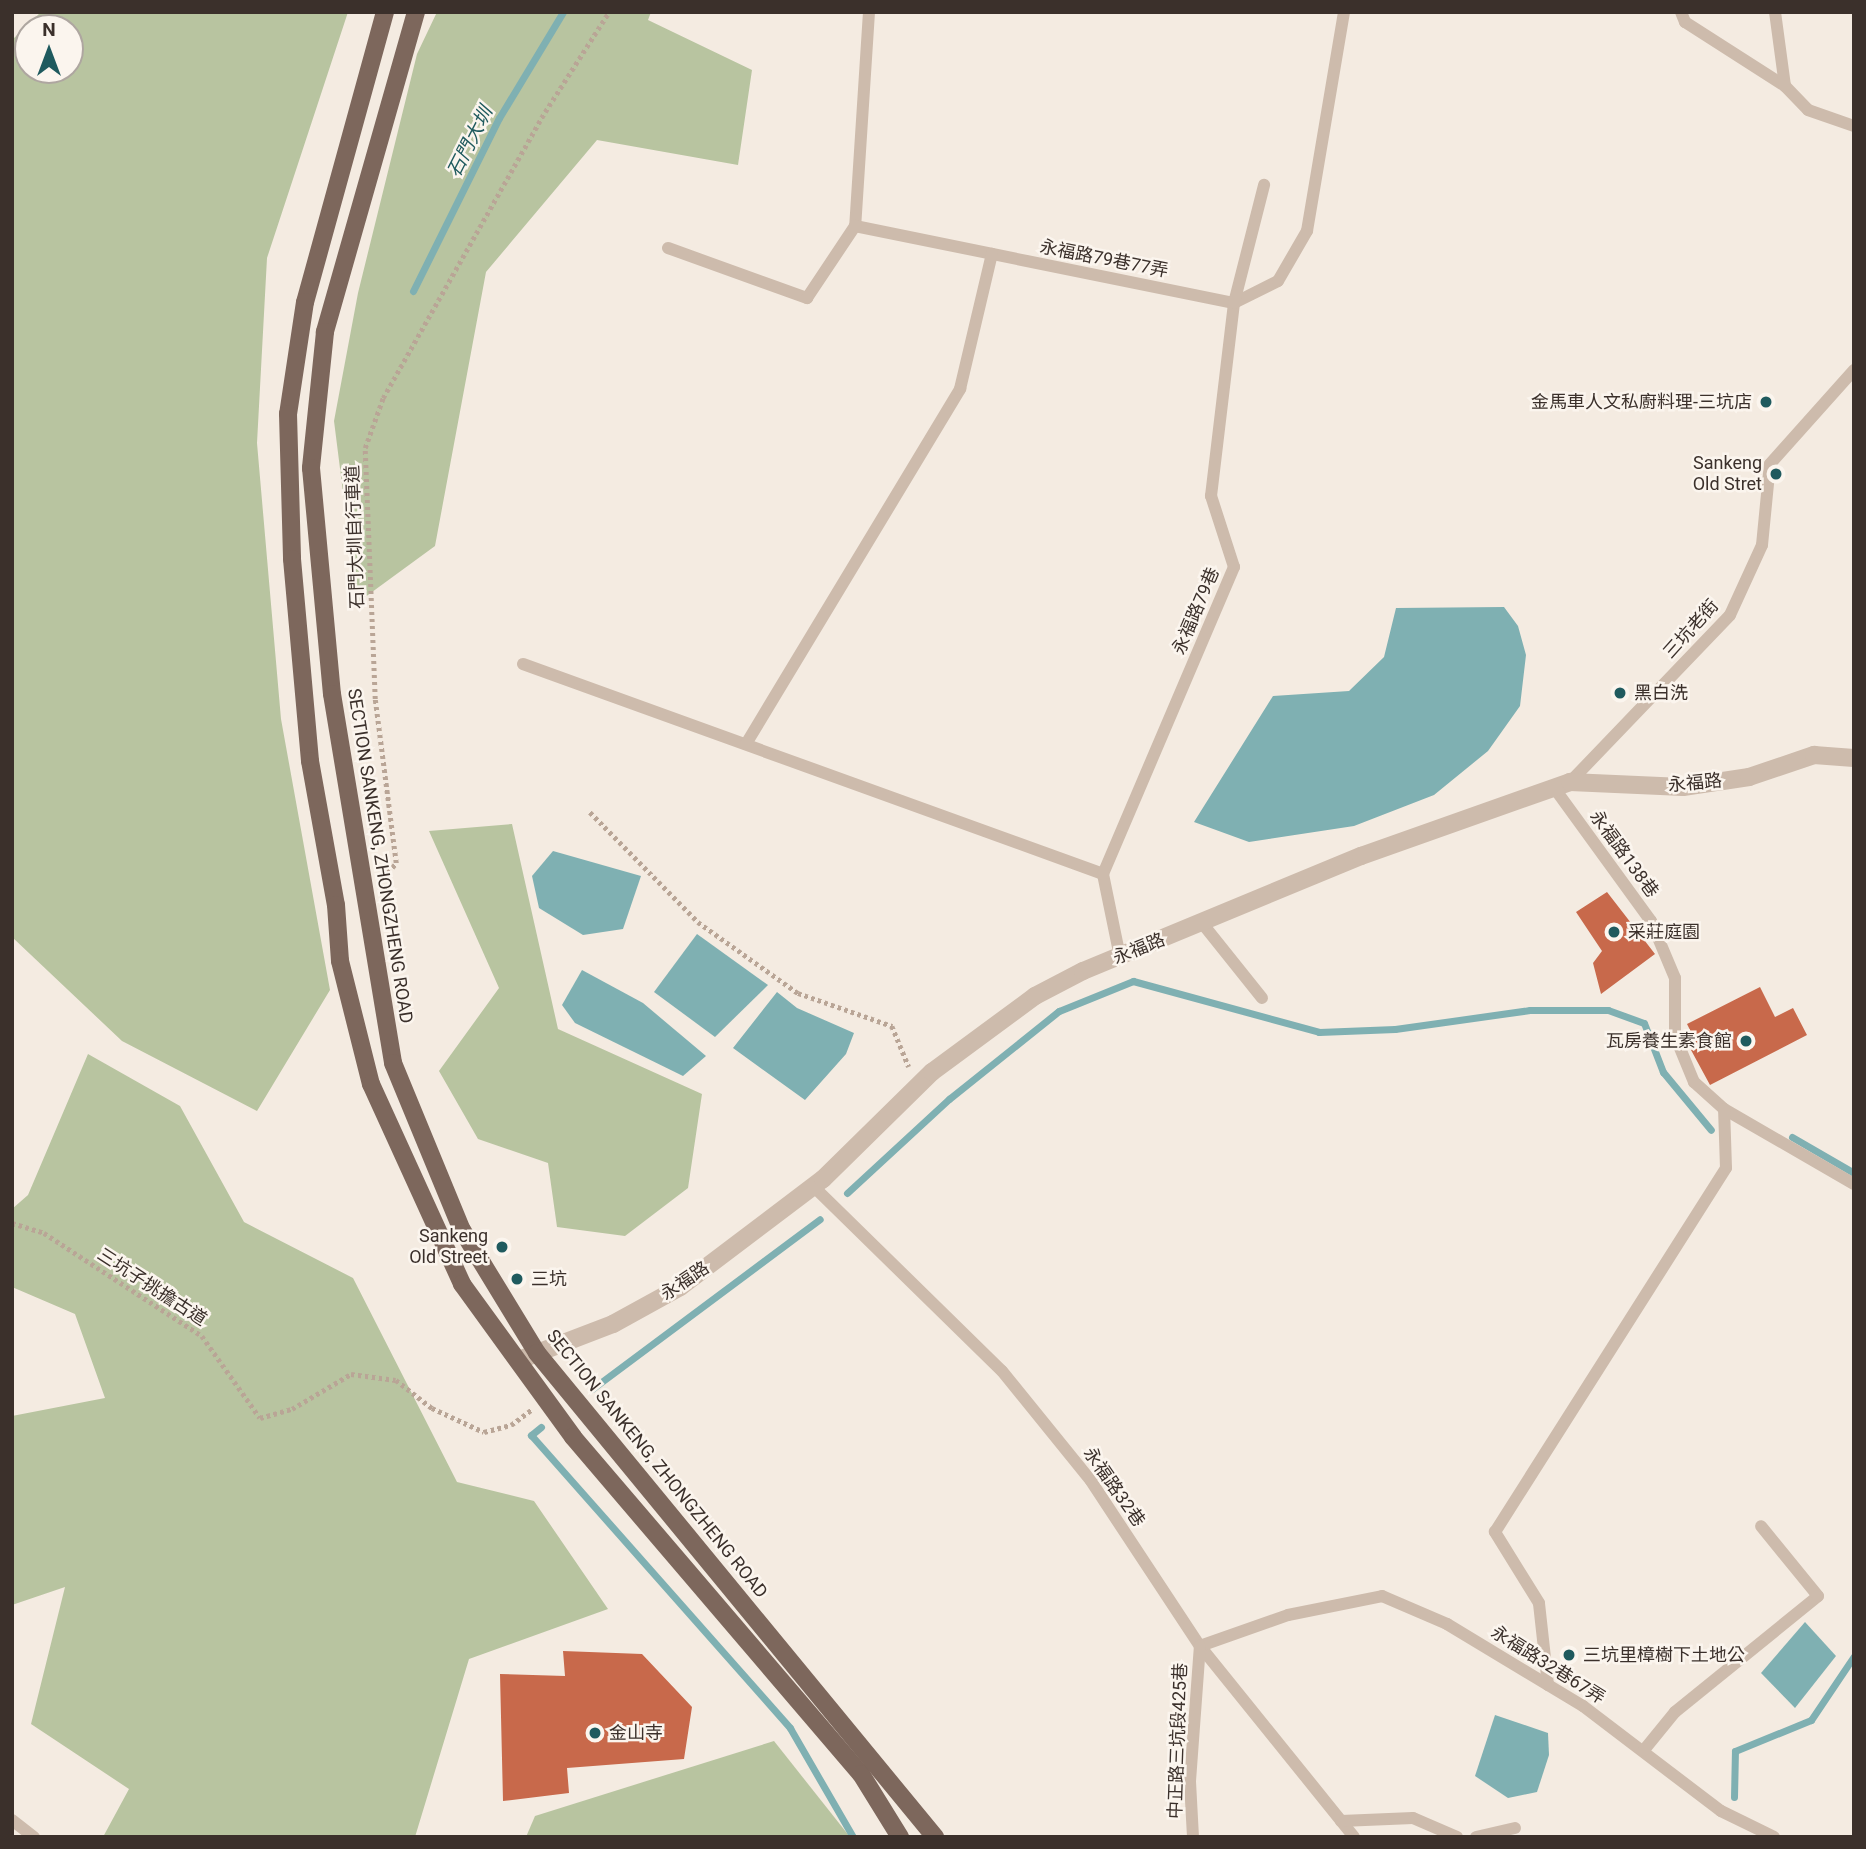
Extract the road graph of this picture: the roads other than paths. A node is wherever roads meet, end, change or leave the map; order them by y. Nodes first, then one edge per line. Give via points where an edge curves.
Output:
1 (386, 12) edge
2 (416, 12) edge
3 (869, 12) edge
4 (1344, 12) edge
5 (1681, 12) edge
6 (1775, 12) edge
7 (1785, 86) junction
8 (1854, 126) edge
9 (1264, 185) dead end
10 (855, 226) junction
11 (668, 248) dead end
12 (992, 254) junction
13 (1234, 303) junction
14 (1854, 370) edge
15 (523, 664) dead end
16 (746, 744) junction
17 (1854, 758) edge
18 (1563, 785) junction
19 (1103, 874) junction
20 (1202, 923) junction
21 (1120, 957) junction
22 (1262, 998) dead end
23 (1724, 1109) junction
24 (1854, 1184) edge
25 (813, 1186) junction
26 (537, 1353) junction
27 (519, 1360) junction
28 (1761, 1526) dead end
29 (1200, 1646) junction
30 (1548, 1685) junction
31 (1644, 1750) junction
32 (12, 1820) edge
33 (1341, 1821) junction
34 (1515, 1828) dead end
35 (34, 1837) edge
36 (900, 1837) edge
37 (935, 1837) edge
38 (1192, 1837) edge
39 (1354, 1837) edge
40 (1457, 1837) edge
41 (1476, 1837) edge
42 (1774, 1837) edge

1 - 27 main road via 304,302 288,414 292,559 310,761 336,905 340,961 371,1084 462,1284
2 - 26 main road, SECTION SANKENG, ZHONGZHENG ROAD via 325,332 311,468 322,614 362,902 393,1063 462,1230
3 - 10 lane
4 - 13 lane via 1307,231 1278,281
5 - 7 lane via 1685,22
6 - 7 lane
7 - 8 lane via 1808,110
9 - 13 lane, 永福路79巷
10 - 11 lane via 807,298
10 - 12 lane, 永福路79巷77弄
12 - 13 lane, 永福路79巷77弄
12 - 16 lane via 960,389
13 - 19 lane, 永福路79巷 via 1211,496 1234,567
14 - 18 lane, 三坑老街 via 1770,464 1762,545 1730,615
15 - 16 lane
16 - 19 lane
17 - 18 street, 永福路 via 1814,755 1749,777 1683,788
18 - 20 street, 永福路 via 1361,856
18 - 23 lane, 永福路138巷 via 1651,922 1675,978 1675,1035 1694,1082
19 - 21 lane
20 - 21 street, 永福路
20 - 22 lane
21 - 25 street, 永福路 via 1035,996 917,1087
23 - 24 lane, 永福路138巷
23 - 30 lane via 1726,1168 1495,1532 1539,1603
25 - 26 street, 永福路 via 680,1287 613,1324
25 - 29 lane, 永福路32巷 via 1002,1371 1091,1481
26 - 27 street, 永福路
26 - 37 main road, SECTION SANKENG, ZHONGZHENG ROAD
27 - 36 main road via 573,1437 861,1774
28 - 31 lane via 1818,1596 1675,1712
29 - 30 lane, 永福路32巷67弄 via 1288,1615 1382,1596 1447,1624
29 - 33 lane, 永福路32巷
29 - 38 lane, 中正路三坑段425巷 via 1190,1781
30 - 31 lane, 永福路32巷67弄
31 - 42 lane, 永福路32巷67弄 via 1721,1811
32 - 35 lane
33 - 39 lane, 永福路32巷
33 - 40 lane via 1413,1818
34 - 41 lane

